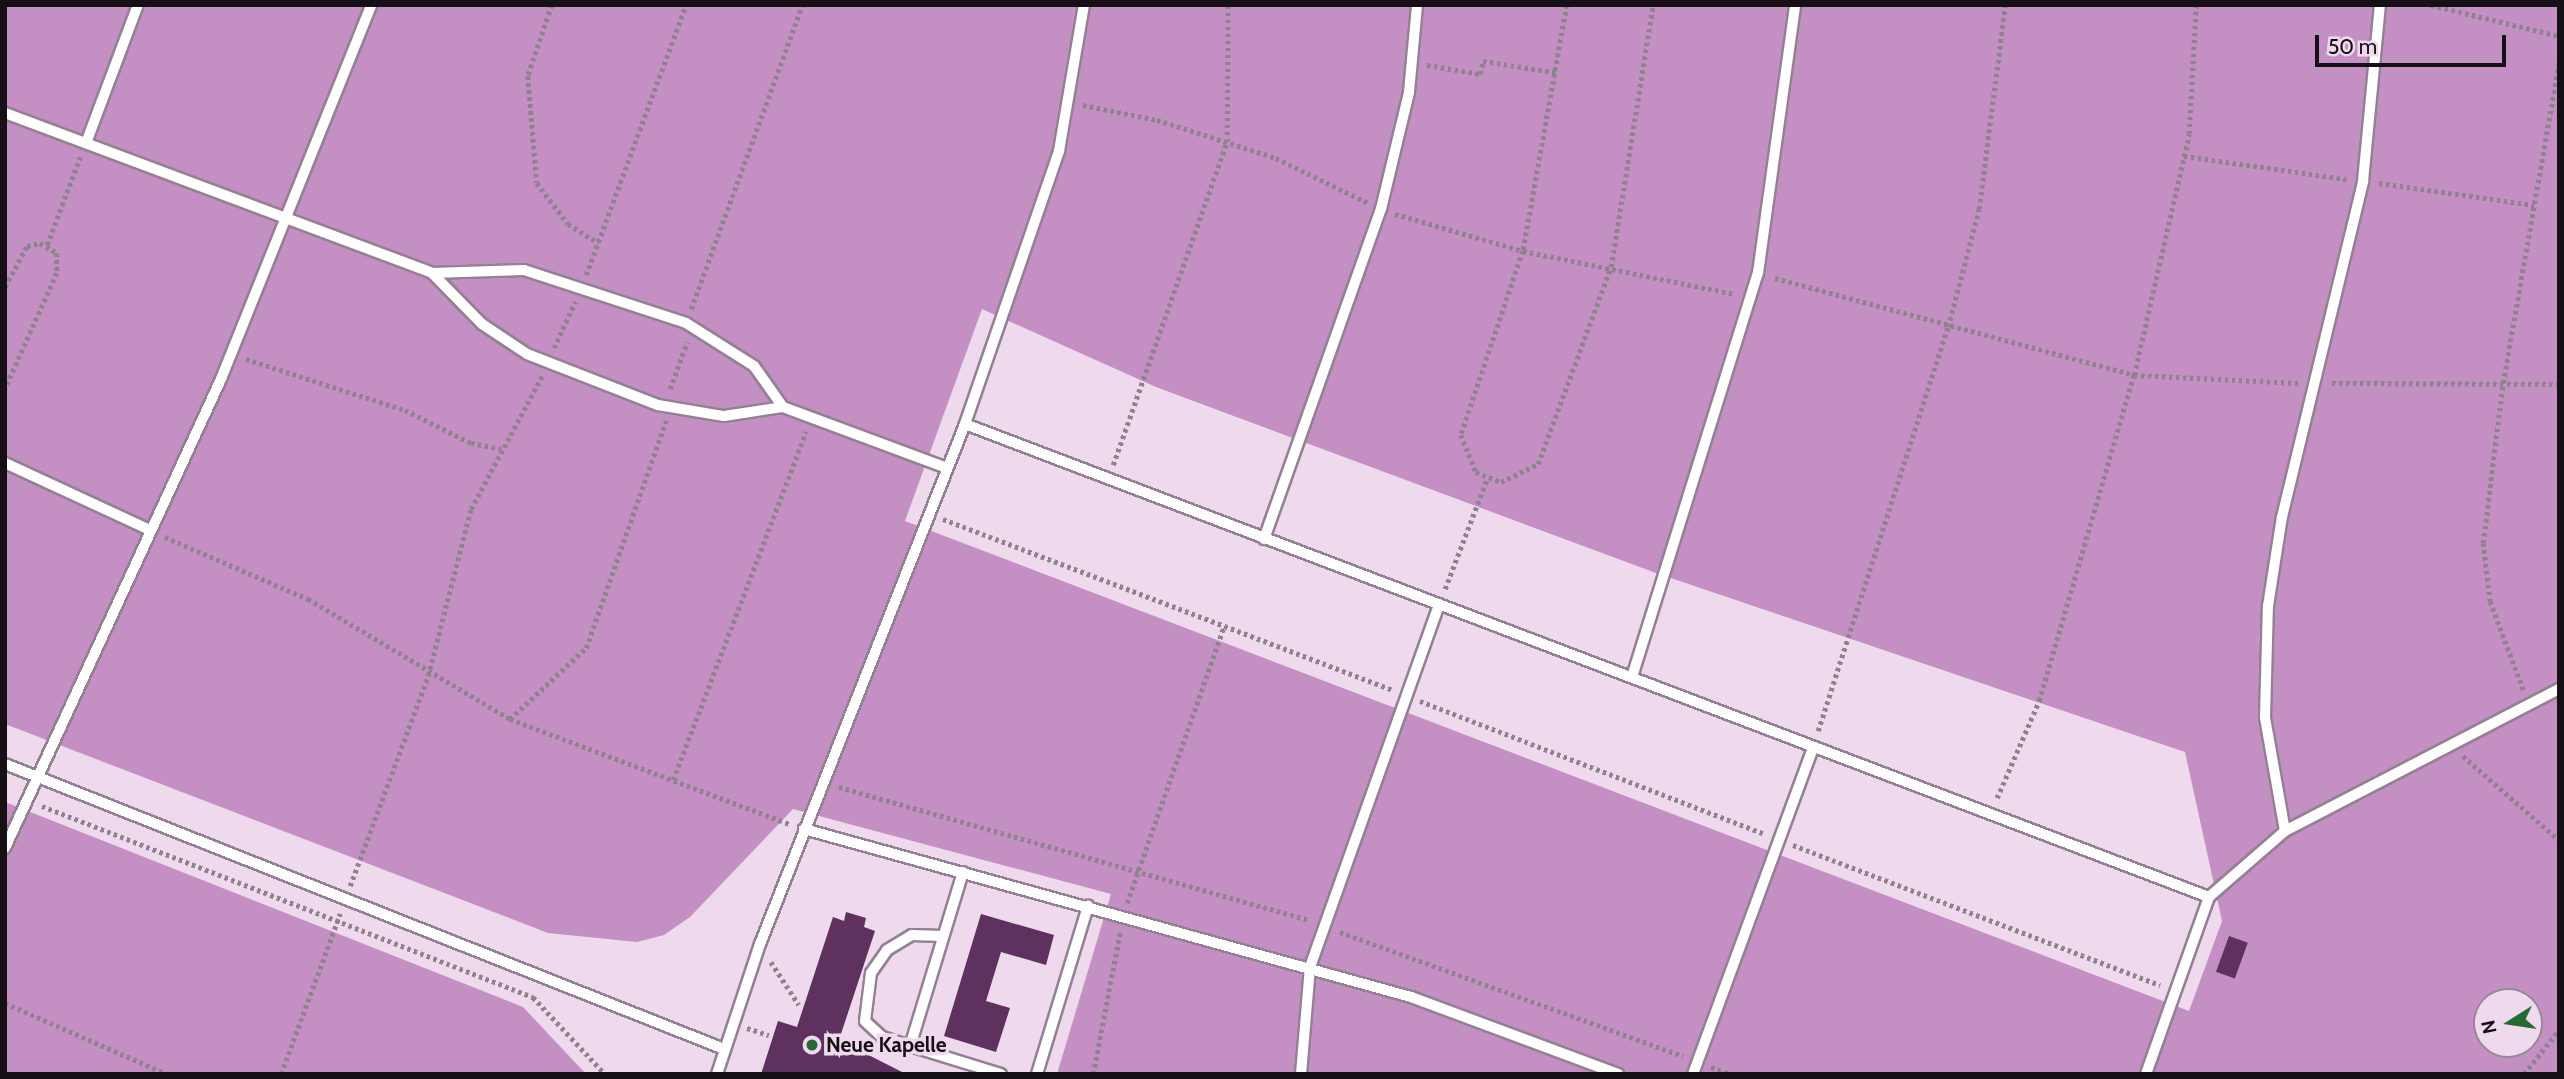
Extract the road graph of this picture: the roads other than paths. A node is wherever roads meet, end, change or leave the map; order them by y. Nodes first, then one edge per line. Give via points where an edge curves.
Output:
1 (138, 5) edge
2 (371, 5) edge
3 (1084, 5) edge
4 (1418, 5) edge
5 (1795, 5) edge
6 (2380, 5) edge
7 (5, 113) edge
8 (86, 143) junction
9 (290, 219) junction
10 (432, 273) junction
11 (783, 407) junction
12 (965, 424) junction
13 (5, 463) edge
14 (947, 468) junction
15 (150, 530) junction
16 (1264, 539) junction
17 (1440, 604) junction
18 (1632, 677) junction
19 (2559, 690) edge
20 (1813, 747) junction
21 (5, 764) edge
22 (42, 779) junction
23 (804, 830) junction
24 (2285, 831) junction
25 (5, 848) edge
26 (962, 872) junction
27 (2209, 897) junction
28 (1088, 905) junction
29 (943, 936) junction
30 (1310, 967) junction
31 (910, 1046) junction
32 (724, 1049) junction
33 (717, 1074) edge
34 (1001, 1074) edge
35 (1037, 1074) edge
36 (1301, 1074) edge
37 (1618, 1074) edge
38 (1693, 1074) edge
39 (2146, 1074) edge

1 - 8 lane
2 - 9 lane
3 - 12 lane via 1059,151
4 - 16 lane via 1412,63 1381,209
5 - 18 lane via 1758,274
6 - 24 lane via 2363,181 2268,606 2264,718
7 - 8 lane
8 - 9 lane
9 - 10 lane
9 - 15 lane
10 - 11 lane via 482,324 548,362 667,408 724,416
10 - 11 lane via 524,270 582,285 690,324 754,366
11 - 14 lane
12 - 14 lane
12 - 16 lane
13 - 15 lane
14 - 23 lane
15 - 22 lane
16 - 17 lane
17 - 18 lane
17 - 30 lane
18 - 20 lane
19 - 24 lane
20 - 27 lane
20 - 38 lane
21 - 22 lane
22 - 25 lane
22 - 32 lane
23 - 26 lane
23 - 32 lane
24 - 27 lane
26 - 28 lane
26 - 29 lane
27 - 39 lane
28 - 30 lane
28 - 35 lane
29 - 31 lane
29 - 31 lane via 912,935 887,950 871,973 864,1021 882,1037
30 - 36 lane
30 - 37 lane via 1411,997
31 - 34 lane
32 - 33 lane

